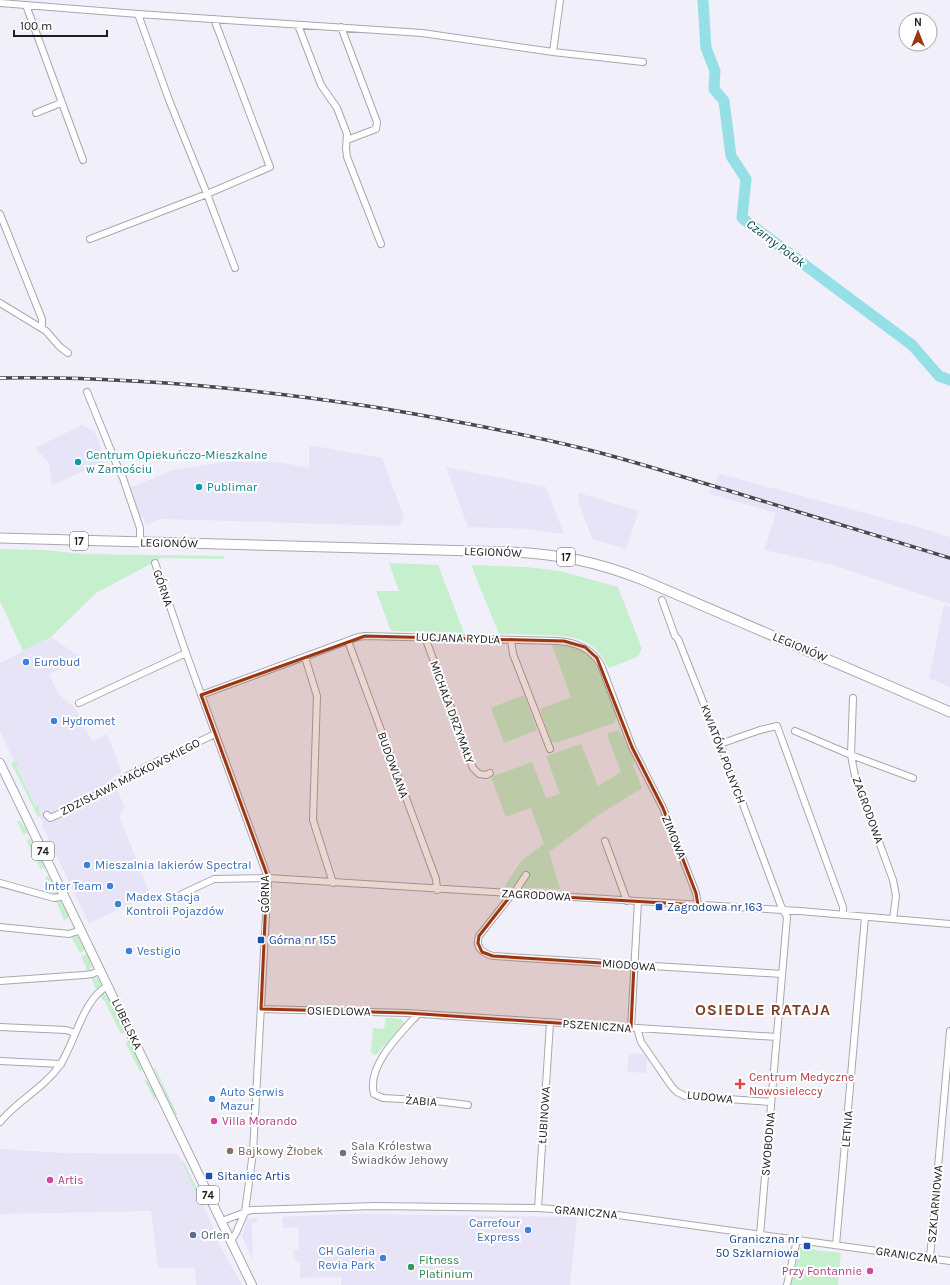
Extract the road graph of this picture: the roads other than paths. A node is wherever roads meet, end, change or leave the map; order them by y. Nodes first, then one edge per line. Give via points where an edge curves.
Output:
1 (560, 0) edge
2 (0, 3) edge
3 (26, 5) junction
4 (138, 14) junction
5 (214, 19) junction
6 (298, 25) junction
7 (341, 28) junction
8 (553, 52) junction
9 (643, 62) dead end
10 (61, 103) junction
11 (36, 113) dead end
12 (347, 140) junction
13 (83, 160) dead end
14 (207, 194) junction
15 (0, 214) edge
16 (90, 239) dead end
17 (381, 244) dead end
18 (235, 268) dead end
19 (0, 303) edge
20 (42, 328) junction
21 (68, 353) dead end
22 (87, 392) dead end
23 (2, 539) edge
24 (140, 542) junction
25 (155, 563) dead end
26 (662, 600) dead end
27 (425, 637) junction
28 (511, 640) junction
29 (348, 641) junction
30 (186, 653) junction
31 (305, 657) junction
32 (201, 695) junction
33 (853, 698) dead end
34 (79, 703) dead end
35 (950, 712) edge
36 (795, 731) dead end
37 (215, 734) junction
38 (720, 744) junction
39 (550, 749) dead end
40 (851, 755) junction
41 (0, 763) edge
42 (644, 771) joint
43 (490, 773) dead end
44 (913, 778) dead end
45 (47, 816) dead end
46 (605, 840) dead end
47 (526, 875) dead end
48 (268, 878) junction
49 (0, 883) edge
50 (333, 883) junction
51 (437, 890) junction
52 (182, 894) dead end
53 (512, 894) junction
54 (65, 896) junction
55 (627, 901) junction
56 (638, 901) junction
57 (698, 905) junction
58 (783, 910) junction
59 (843, 915) junction
60 (865, 917) junction
61 (893, 919) junction
62 (950, 924) edge
63 (0, 926) edge
64 (81, 930) junction
65 (634, 965) junction
66 (101, 970) junction
67 (782, 974) junction
68 (0, 980) edge
69 (108, 986) junction
70 (261, 1009) junction
71 (418, 1014) junction
72 (550, 1023) junction
73 (0, 1027) edge
74 (634, 1028) junction
75 (950, 1031) edge
76 (75, 1033) junction
77 (777, 1037) junction
78 (0, 1061) edge
79 (61, 1064) junction
80 (771, 1102) junction
81 (468, 1104) dead end
82 (0, 1122) edge
83 (538, 1208) junction
84 (245, 1212) junction
85 (222, 1221) junction
86 (760, 1235) junction
87 (797, 1240) junction
88 (231, 1241) junction
89 (836, 1245) junction
90 (930, 1258) junction
91 (950, 1261) edge
92 (252, 1285) edge
93 (787, 1285) edge

1 - 8 street
2 - 3 street
3 - 4 street
3 - 10 street
4 - 5 street
4 - 14 street
5 - 6 street
5 - 14 street via 270,167
6 - 7 street
6 - 12 street via 322,85 337,108
7 - 8 street via 422,33
7 - 12 street via 377,122 376,129
8 - 9 street
10 - 11 street
10 - 13 street
12 - 17 street via 347,157
14 - 16 street
14 - 18 street
15 - 20 street via 42,319
19 - 20 street
20 - 21 street
22 - 24 street via 123,478 140,528
23 - 24 highway, LEGIONÓW / 17
24 - 35 highway, LEGIONÓW / 17 via 511,552 572,558 643,580
25 - 30 street, GÓRNA
26 - 38 street, KWIATÓW POLNYCH
27 - 28 street, LUCJANA RYDLA
27 - 29 street, LUCJANA RYDLA via 365,636
27 - 43 street, MICHAŁA DRZYMAŁY via 473,768 479,774
28 - 39 street via 513,654
28 - 42 street, LUCJANA RYDLA via 564,641 578,644 591,652 601,665
29 - 31 street, LUCJANA RYDLA
29 - 51 street, BUDOWLANA via 436,879
30 - 32 street, GÓRNA
30 - 34 street
31 - 32 street, LUCJANA RYDLA
31 - 50 street via 317,696 313,820
32 - 37 street, GÓRNA
33 - 40 street, ZAGRODOWA
36 - 40 street
37 - 45 street, ZDZISŁAWA MAĆKOWSKIEGO via 129,775 112,787 50,818
37 - 48 street, GÓRNA
38 - 58 street, KWIATÓW POLNYCH
38 - 59 street via 777,726 843,907
40 - 44 street
40 - 61 street, ZAGRODOWA via 855,776 893,880 896,896
41 - 54 main road, LUBELSKA / 74
42 - 57 street, ZIMOWA via 671,829 696,893
46 - 55 street
47 - 53 street
48 - 50 street, ZAGRODOWA
48 - 52 street, ZAGRODOWA via 214,879
48 - 70 street, GÓRNA
49 - 54 street via 54,898
50 - 51 street, ZAGRODOWA
51 - 53 street, ZAGRODOWA
53 - 55 street, ZAGRODOWA
53 - 65 street, MIODOWA via 479,936 479,947 482,952 493,956
54 - 64 main road, LUBELSKA / 74
55 - 56 street, ZAGRODOWA
56 - 57 street, ZAGRODOWA
56 - 65 street
57 - 58 street, ZAGRODOWA
58 - 59 street, ZAGRODOWA
58 - 67 street, SWOBODNA via 787,917
59 - 60 street, ZAGRODOWA
60 - 61 street, ZAGRODOWA
60 - 89 street, LETNIA
61 - 62 street, ZAGRODOWA
63 - 64 street via 69,934
64 - 66 main road, LUBELSKA / 74
65 - 67 street, MIODOWA
65 - 74 street
66 - 68 street via 84,975
66 - 69 main road, LUBELSKA / 74
67 - 77 street, SWOBODNA
69 - 76 street via 98,994
69 - 85 main road, LUBELSKA / 74
70 - 71 street, OSIEDLOWA
70 - 84 street, GÓRNA via 253,1152
71 - 72 street, PSZENICZNA
71 - 81 street, ŻABIA via 380,1059 372,1089 374,1094 383,1098
72 - 74 street, PSZENICZNA
72 - 83 street, ŁUBINOWA
73 - 76 street via 66,1030
74 - 77 street, PSZENICZNA
74 - 80 street, LUDOWA via 677,1092 685,1096
75 - 90 street, SZKLARNIOWA
76 - 79 street
77 - 80 street, SWOBODNA
78 - 79 street
79 - 82 street
80 - 86 street, SWOBODNA
83 - 84 street, GRANICZNA via 374,1206
83 - 86 street, GRANICZNA via 596,1212
84 - 85 street, GRANICZNA
84 - 88 street, GÓRNA
85 - 88 main road, LUBELSKA / 74
86 - 87 street, GRANICZNA
87 - 89 street, GRANICZNA
87 - 93 street
88 - 92 main road, LUBELSKA / 74
89 - 90 street, GRANICZNA
90 - 91 street, GRANICZNA

